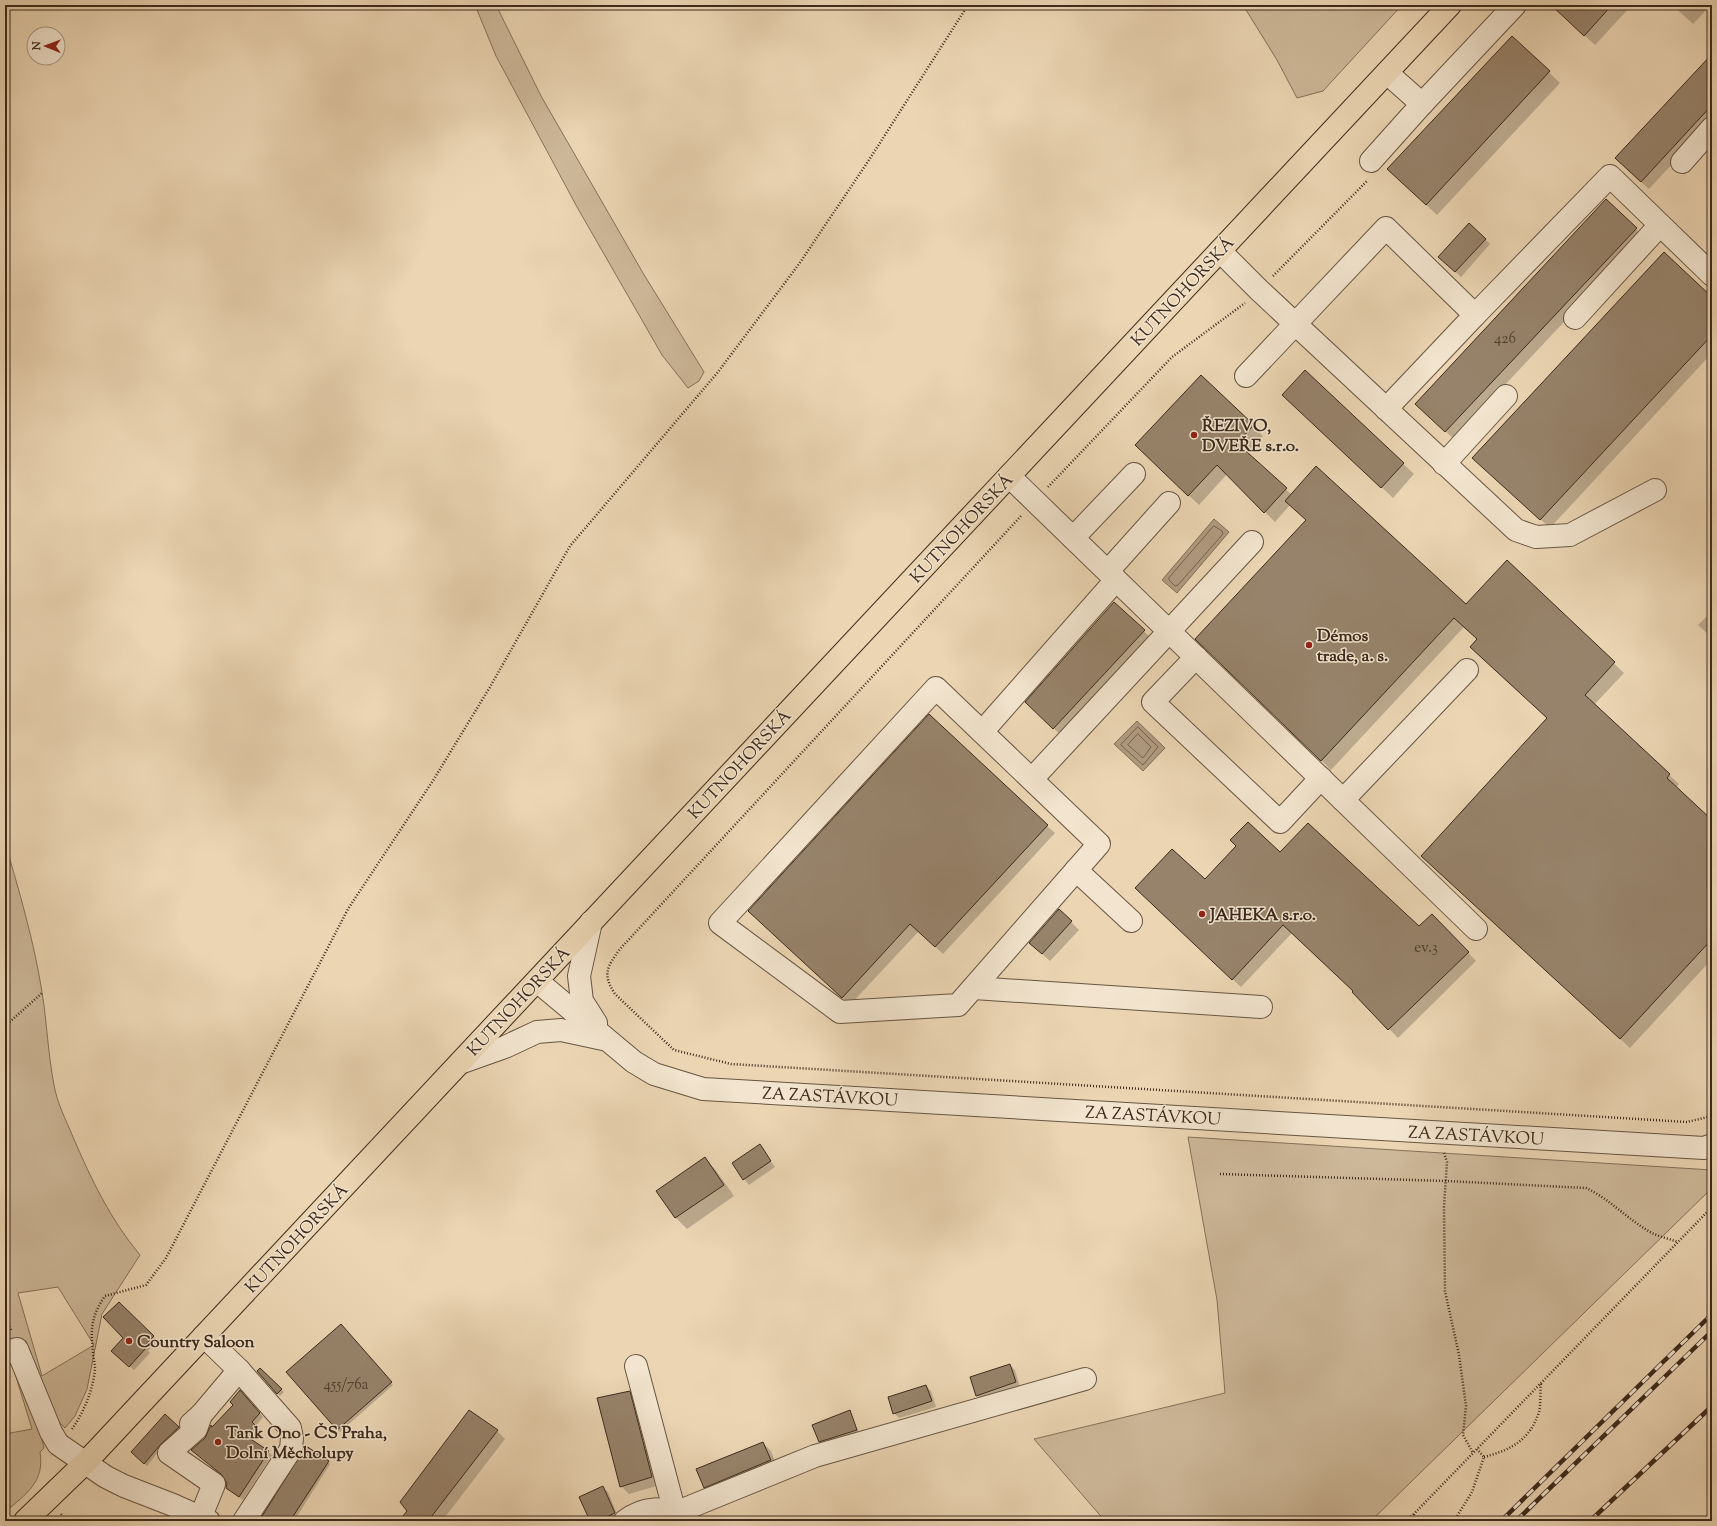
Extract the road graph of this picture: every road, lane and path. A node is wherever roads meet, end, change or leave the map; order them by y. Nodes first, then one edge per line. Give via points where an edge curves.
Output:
1 (968, 5) edge
2 (1450, 5) edge
3 (1515, 5) edge
4 (1387, 73) junction
5 (1422, 104) junction
6 (1709, 137) edge
7 (1371, 160) dead end
8 (1682, 162) dead end
9 (1660, 225) junction
10 (1220, 251) junction
11 (1712, 275) edge
12 (1475, 315) junction
13 (1575, 318) dead end
14 (1295, 324) junction
15 (1246, 376) dead end
16 (1506, 396) dead end
17 (1386, 409) junction
18 (1444, 464) junction
19 (1134, 474) dead end
20 (1009, 476) junction
21 (1655, 490) dead end
22 (1169, 503) dead end
23 (1073, 538) junction
24 (1252, 542) dead end
25 (1112, 576) junction
26 (1170, 632) junction
27 (1196, 657) junction
28 (1467, 670) dead end
29 (982, 732) junction
30 (1321, 778) junction
31 (1032, 779) junction
32 (1343, 800) junction
33 (1076, 870) junction
34 (1131, 921) dead end
35 (592, 922) junction
36 (1476, 928) dead end
37 (537, 980) junction
38 (974, 988) junction
39 (42, 993) dead end
40 (1261, 1007) dead end
41 (5, 1026) edge
42 (606, 1040) junction
43 (460, 1063) junction
44 (1437, 1132) junction
45 (1712, 1144) edge
46 (1220, 1174) dead end
47 (1446, 1181) junction
48 (1712, 1207) edge
49 (1678, 1242) junction
50 (204, 1336) junction
51 (11, 1351) edge
52 (636, 1366) dead end
53 (240, 1370) junction
54 (1085, 1379) dead end
55 (1540, 1383) junction
56 (70, 1431) dead end
57 (1477, 1449) junction
58 (1473, 1453) junction
59 (1484, 1457) junction
60 (86, 1462) junction
61 (60, 1513) dead end
62 (1414, 1513) junction
63 (153, 1514) dead end
64 (679, 1517) edge
65 (205, 1519) edge
66 (26, 1521) edge
67 (67, 1521) edge
68 (130, 1521) edge
69 (244, 1521) edge
70 (625, 1521) edge
71 (1407, 1521) edge
72 (1413, 1521) edge
73 (1454, 1521) edge

1 - 56 path via 799,264 718,372 570,546 434,779 348,909 166,1258 146,1285 105,1296 96,1309 91,1332 95,1369 92,1385 86,1404
2 - 4 main road, KUTNOHORSKÁ
3 - 5 street
4 - 5 street
4 - 10 main road, KUTNOHORSKÁ
5 - 7 street
6 - 8 street
9 - 11 street
9 - 12 street via 1610,176
9 - 13 street
10 - 14 street
10 - 20 main road, KUTNOHORSKÁ
12 - 14 street via 1386,228
12 - 17 street
14 - 15 street
14 - 17 street
16 - 18 street
17 - 18 street
18 - 21 street via 1516,530 1536,537 1570,535
19 - 23 street
20 - 23 street
20 - 35 main road, KUTNOHORSKÁ
22 - 25 street
23 - 25 street
24 - 26 street
25 - 26 street
25 - 29 street
26 - 27 street
26 - 31 street
27 - 30 street
27 - 30 street via 1153,702 1280,822
28 - 32 street
29 - 31 street
29 - 38 street via 936,688 720,923 840,1012 958,1006
30 - 32 street
31 - 33 street via 1099,844
32 - 36 street
33 - 34 street
33 - 38 street
35 - 37 main road, KUTNOHORSKÁ
35 - 42 street, ZA ZASTÁVKOU via 579,976 582,1001
37 - 42 street, ZA ZASTÁVKOU
37 - 43 main road, KUTNOHORSKÁ
38 - 40 street
39 - 41 path
42 - 43 street, ZA ZASTÁVKOU via 561,1030 537,1032
42 - 44 street, ZA ZASTÁVKOU via 654,1074 703,1089
43 - 50 main road, KUTNOHORSKÁ
44 - 45 street, ZA ZASTÁVKOU via 1704,1148
44 - 47 path via 1447,1162
46 - 47 path
47 - 49 path via 1586,1188 1599,1194 1653,1233
47 - 58 path via 1445,1291 1460,1355 1466,1406 1463,1435
48 - 49 path
49 - 55 path
50 - 53 street
50 - 60 main road, KUTNOHORSKÁ
51 - 60 street via 58,1444
52 - 64 street
53 - 65 street via 201,1415 196,1429 169,1453 214,1484
53 - 69 street via 290,1428 292,1438 291,1449
54 - 64 street via 815,1456
55 - 57 path
55 - 59 path via 1539,1411 1525,1437 1506,1451
57 - 58 path
57 - 59 path
58 - 62 path
59 - 73 path via 1472,1492
60 - 65 street via 106,1477 124,1486
60 - 66 main road, KUTNOHORSKÁ
61 - 67 path
62 - 71 path
62 - 72 path
63 - 68 path
64 - 70 street via 662,1509 650,1509 636,1512

